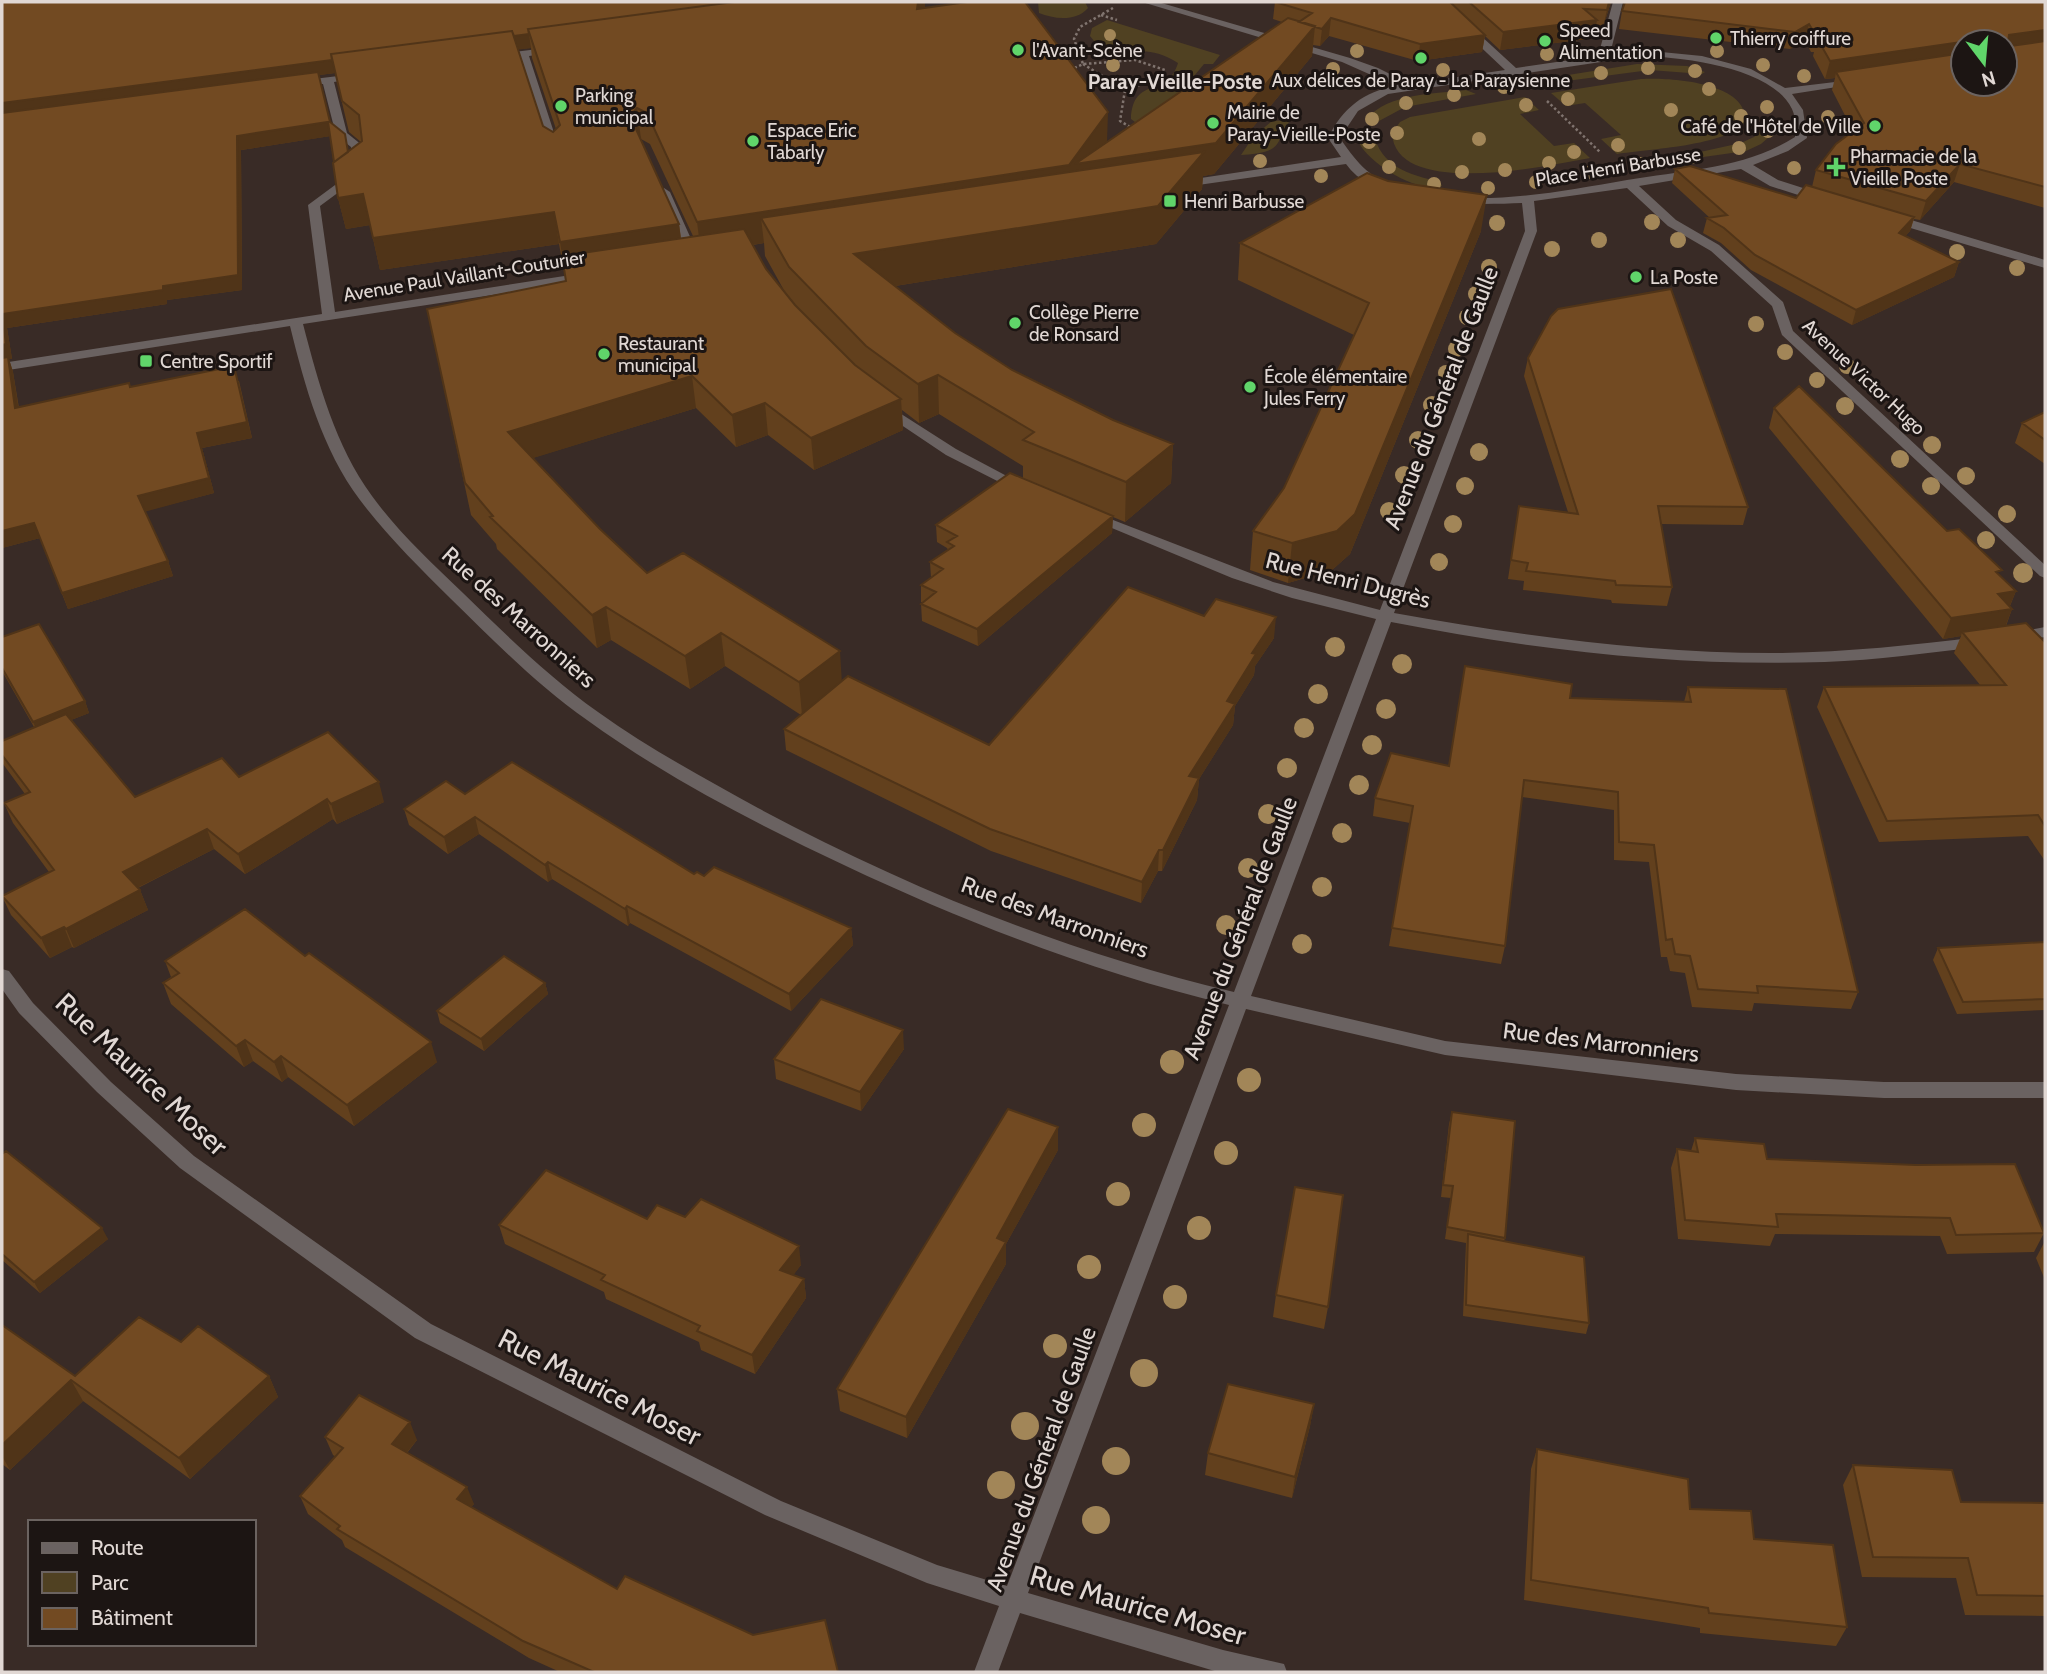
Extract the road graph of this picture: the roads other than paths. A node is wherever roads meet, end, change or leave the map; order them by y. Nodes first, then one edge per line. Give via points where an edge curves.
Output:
1 (1147, 2) edge
2 (1438, 2) edge
3 (1618, 2) edge
4 (564, 49) edge
5 (523, 54) junction
6 (1603, 58) junction
7 (484, 59) edge
8 (1514, 72) junction
9 (367, 75) edge
10 (1868, 79) edge
11 (328, 80) junction
12 (287, 85) edge
13 (1407, 87) junction
14 (1783, 92) junction
15 (556, 156) edge
16 (1347, 160) junction
17 (1742, 164) junction
18 (659, 181) edge
19 (1629, 183) junction
20 (1178, 185) edge
21 (1528, 199) junction
22 (1833, 202) edge
23 (1873, 213) edge
24 (693, 260) edge
25 (2045, 264) edge
26 (599, 274) edge
27 (329, 316) junction
28 (296, 321) junction
29 (2, 367) edge
30 (867, 395) edge
31 (1041, 495) edge
32 (1079, 511) edge
33 (2045, 573) edge
34 (1385, 616) junction
35 (2045, 632) edge
36 (2, 975) edge
37 (1238, 1001) junction
38 (2045, 1090) edge
39 (1014, 1601) junction
40 (986, 1672) edge
41 (1275, 1672) edge

1 - 13 street via 1374,69
2 - 8 street
3 - 6 street
4 - 5 street
5 - 7 street
5 - 15 street
6 - 8 street
6 - 14 street via 1642,53 1688,57 1762,79
8 - 13 street
9 - 11 street
10 - 14 street
11 - 12 street
11 - 27 street via 342,135 357,146 360,172 314,205
13 - 16 street via 1370,97 1341,120 1334,138
14 - 17 street, Place Henri Barbusse via 1797,108 1801,138 1783,152
16 - 20 street
16 - 21 street, Place Henri Barbusse via 1382,185 1409,194 1454,201
17 - 19 street, Place Henri Barbusse
17 - 22 street via 1773,183
18 - 24 street
19 - 21 street, Place Henri Barbusse
19 - 33 street, Avenue Victor Hugo via 1672,223 1715,248 1778,305 1787,332
21 - 34 street, Avenue du Général de Gaulle via 1531,231
23 - 25 street
26 - 27 street, Avenue Paul Vaillant-Couturier
27 - 28 street, Avenue Paul Vaillant-Couturier
28 - 29 street, Avenue Paul Vaillant-Couturier
28 - 37 street, Rue des Marronniers via 314,394 331,437 365,497 407,547 519,657 592,716 691,779 919,893 1046,944
30 - 31 street via 918,432 990,474
32 - 34 street, Rue Henri Dugrès via 1233,574
34 - 35 street, Rue Henri Dugrès via 1591,648 1726,657 1873,654
34 - 37 street, Avenue du Général de Gaulle
36 - 39 street, Rue Maurice Moser via 26,1008 104,1087 187,1161 423,1331 773,1508 935,1575
37 - 38 street, Rue des Marronniers via 1445,1048 1736,1082 1884,1090
37 - 39 street, Avenue du Général de Gaulle
39 - 40 street, Avenue du Général de Gaulle
39 - 41 street, Rue Maurice Moser via 1223,1662

